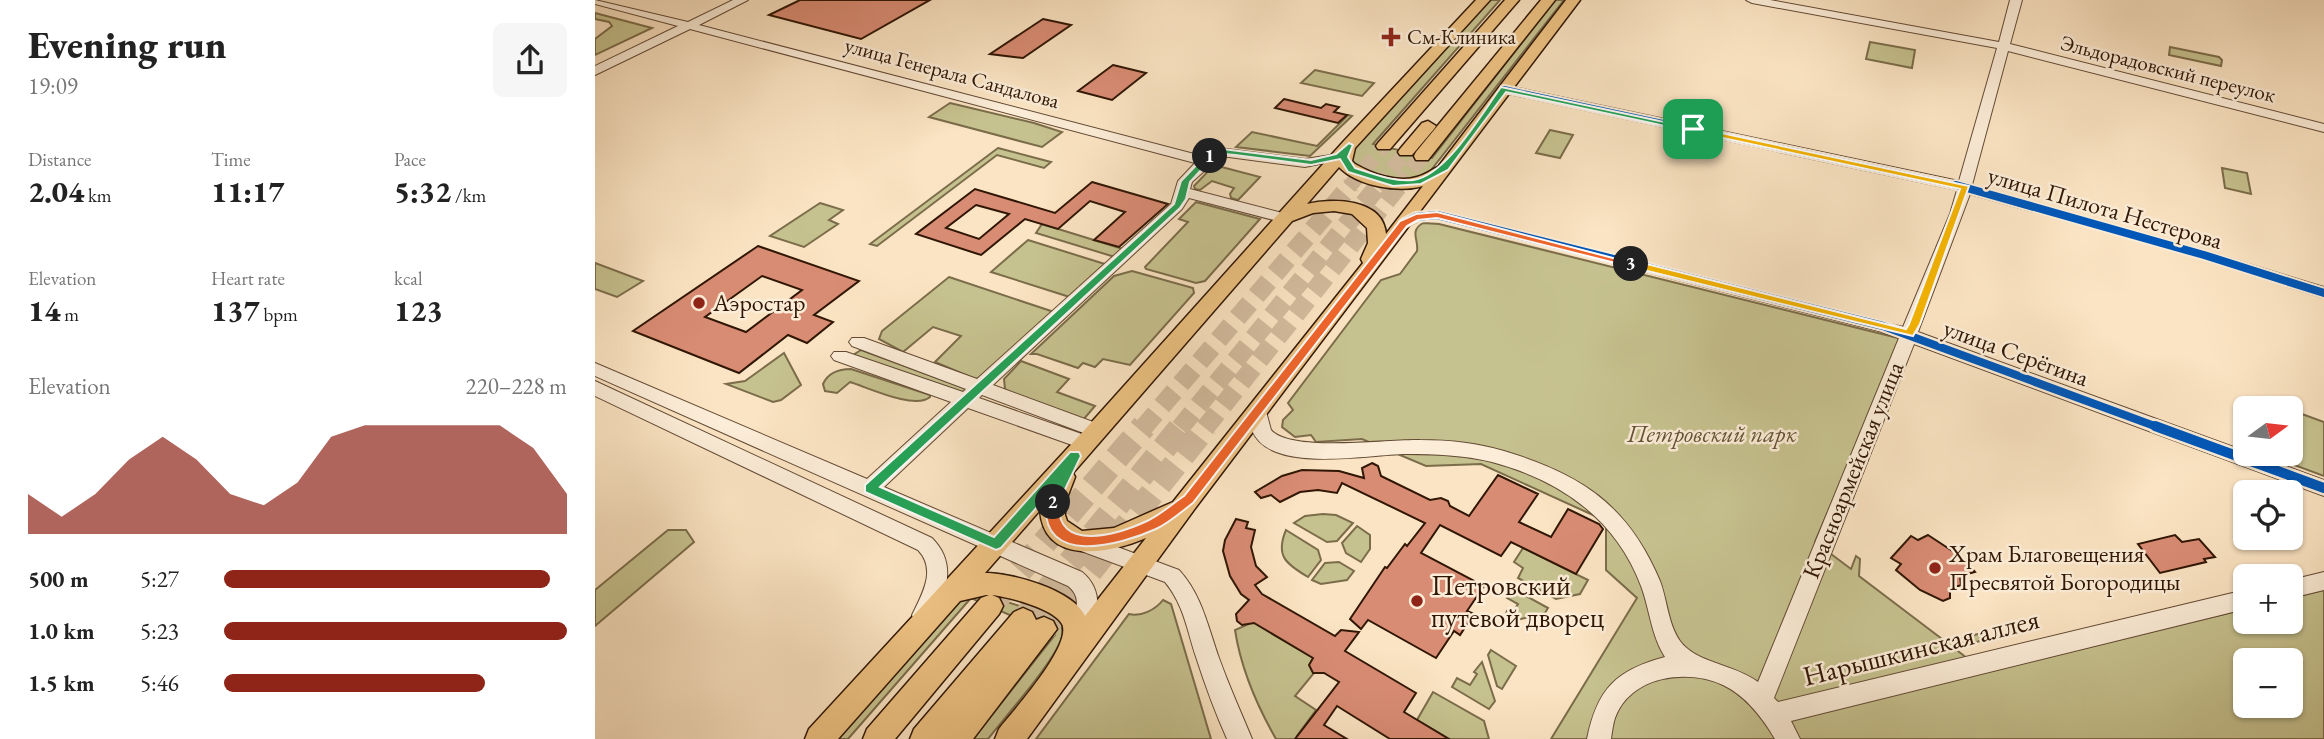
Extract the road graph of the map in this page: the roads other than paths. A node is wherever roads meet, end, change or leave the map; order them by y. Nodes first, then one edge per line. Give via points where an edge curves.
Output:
1 (723, 0) edge
2 (742, 0) edge
3 (1483, 0) edge
4 (1532, 0) edge
5 (1548, 0) edge
6 (1573, 0) edge
7 (1752, 0) edge
8 (2016, 0) edge
9 (595, 1) edge
10 (1510, 2) edge
11 (684, 23) junction
12 (2003, 47) junction
13 (595, 62) edge
14 (595, 71) edge
15 (1504, 89) junction
16 (2324, 128) edge
17 (1384, 146) tunnel mouth
18 (1344, 151) junction
19 (1406, 152) tunnel mouth
20 (1422, 156) tunnel mouth
21 (1205, 161) junction
22 (1444, 168) junction
23 (1966, 188) junction
24 (1184, 192) junction
25 (1285, 218) junction
26 (1404, 223) junction
27 (1364, 273) junction
28 (2324, 293) edge
29 (1909, 333) junction
30 (857, 342) dead end
31 (840, 356) dead end
32 (595, 369) edge
33 (595, 388) edge
34 (972, 394) junction
35 (1258, 409) junction
36 (1086, 443) junction
37 (870, 488) junction
38 (2324, 488) edge
39 (1188, 500) junction
40 (1074, 540) junction
41 (996, 544) junction
42 (1140, 564) junction
43 (2324, 581) edge
44 (2303, 586) edge
45 (951, 593) junction
46 (2233, 603) edge
47 (990, 606) tunnel mouth
48 (1072, 652) junction
49 (895, 655) junction
50 (1691, 665) junction
51 (1768, 707) junction
52 (819, 739) edge
53 (877, 739) edge
54 (924, 739) edge
55 (955, 739) edge
56 (1009, 739) edge
57 (1240, 739) edge
58 (1599, 739) edge
59 (1788, 739) edge

1 - 11 street
2 - 11 street
3 - 18 main road
4 - 19 main road
5 - 20 main road
6 - 15 main road
7 - 12 street, Эльдорадовский переулок
8 - 12 street, Красноармейская улица
9 - 11 street, улица Генерала Сандалова
10 - 17 main road
11 - 13 street
11 - 14 street
11 - 21 street, улица Генерала Сандалова
12 - 16 street, Эльдорадовский переулок
12 - 23 street, Красноармейская улица
15 - 22 main road
15 - 23 street, улица Пилота Нестерова
18 - 21 street, улица Генерала Сандалова via 1305,163 1223,151
18 - 22 main road via 1351,170 1393,183 1426,180
18 - 25 main road
21 - 24 street via 1185,181
22 - 26 main road
23 - 28 street, улица Пилота Нестерова
23 - 29 street, Красноармейская улица
24 - 25 street
24 - 34 street via 1177,206
25 - 27 main road via 1308,208 1329,206 1367,216 1378,236
25 - 36 main road
26 - 27 main road
26 - 29 street, улица Серёгина via 1437,215
27 - 35 main road
29 - 38 street, улица Серёгина
29 - 51 street, Красноармейская улица
30 - 34 street
31 - 34 street
32 - 37 street
33 - 49 street via 931,549 938,572 933,594 918,625
34 - 36 street
34 - 37 street
35 - 39 main road
35 - 50 street via 1264,437 1276,445 1305,450 1401,447 1489,454 1584,493 1623,530 1652,588 1666,643
36 - 40 main road via 1053,501 1051,518 1062,535
36 - 41 main road
37 - 41 street
39 - 40 main road via 1132,534 1104,541
39 - 42 main road
40 - 42 street
41 - 45 main road
41 - 48 street via 1083,584 1088,611
42 - 48 main road
42 - 57 street via 1172,576 1183,587
43 - 44 street
45 - 48 main road via 967,586 1001,585 1058,603 1075,623
45 - 49 main road
46 - 51 street, Нарышкинская аллея
47 - 53 main road
48 - 56 main road
49 - 52 main road
50 - 51 street via 1730,677
50 - 58 street via 1641,673 1622,687 1608,706
51 - 59 street
54 - 55 main road via 1033,625

